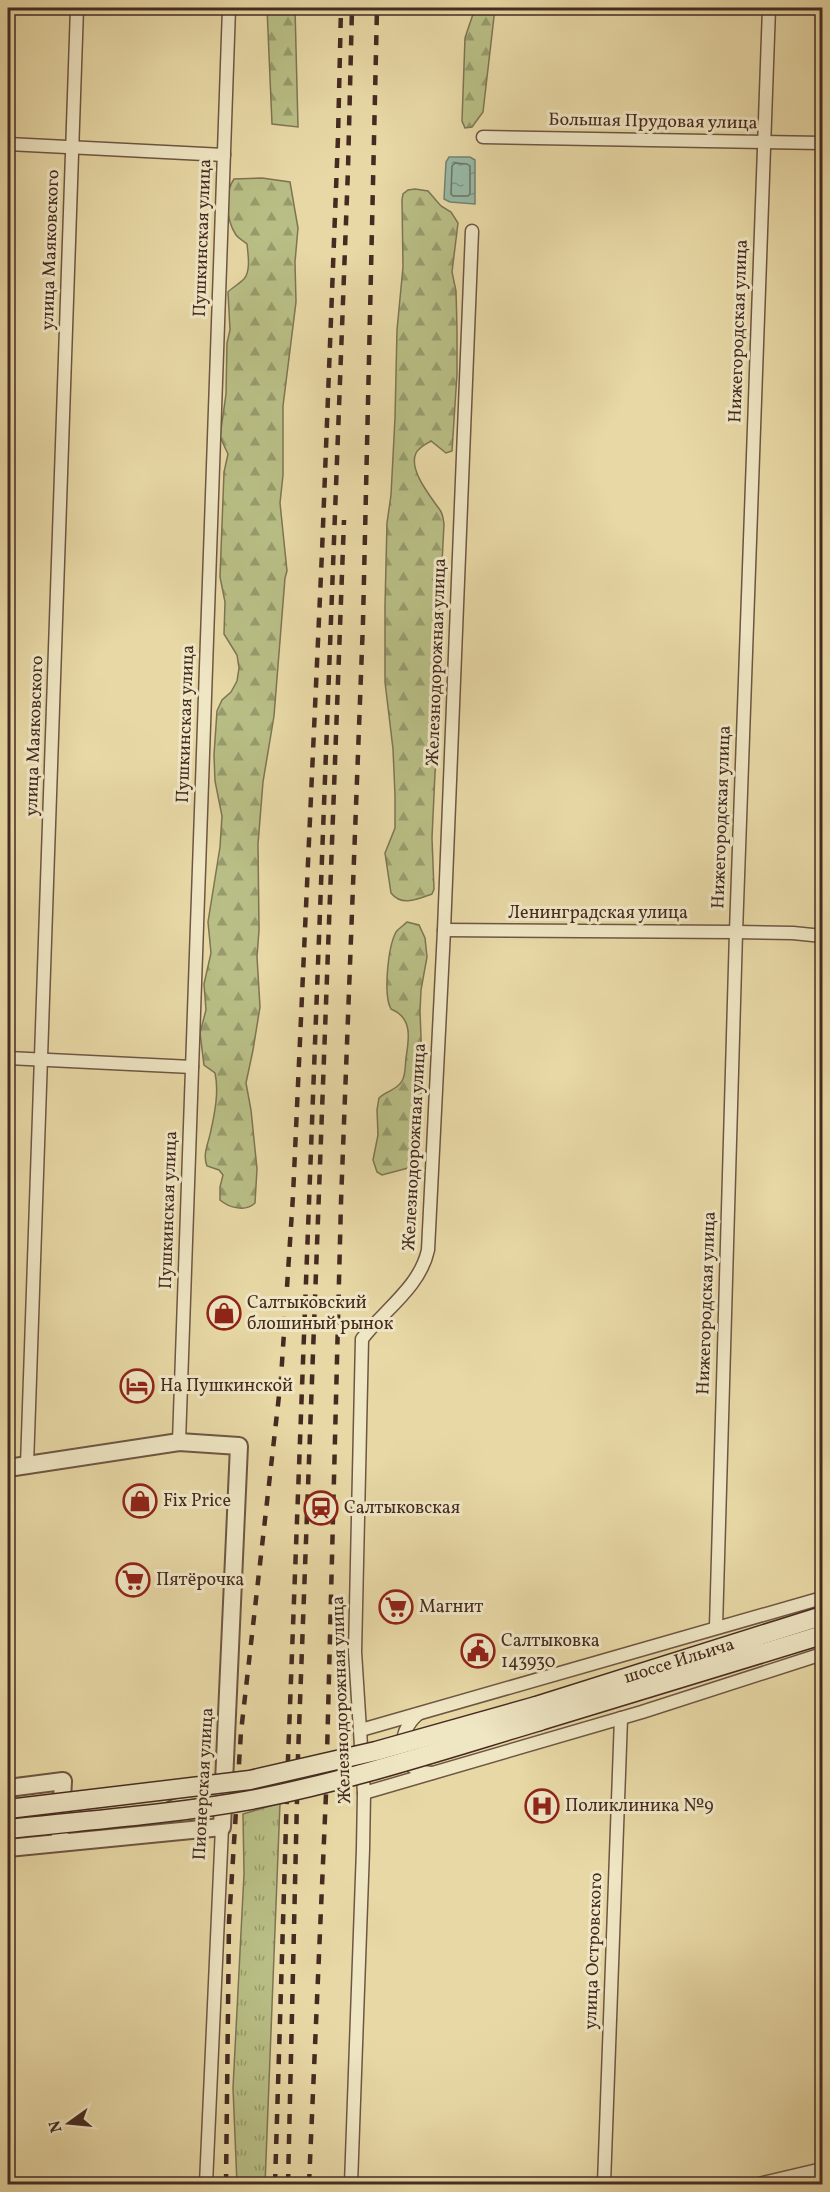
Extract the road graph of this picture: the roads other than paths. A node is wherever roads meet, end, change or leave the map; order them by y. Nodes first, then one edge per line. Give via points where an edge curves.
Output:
1 (77, 8) edge
2 (229, 8) edge
3 (769, 8) edge
4 (483, 137) dead end
5 (764, 142) junction
6 (822, 143) edge
7 (8, 144) edge
8 (73, 147) junction
9 (224, 155) junction
10 (472, 231) dead end
11 (444, 930) junction
12 (736, 932) junction
13 (822, 936) edge
14 (8, 1058) edge
15 (42, 1060) junction
16 (192, 1066) junction
17 (178, 1442) junction
18 (27, 1465) junction
19 (8, 1468) edge
20 (822, 1598) edge
21 (822, 1616) edge
22 (716, 1627) junction
23 (822, 1635) edge
24 (822, 1654) edge
25 (419, 1713) junction
26 (538, 1713) junction
27 (621, 1718) junction
28 (361, 1730) junction
29 (437, 1772) junction
30 (8, 1788) edge
31 (364, 1793) junction
32 (223, 1794) junction
33 (8, 1809) edge
34 (222, 1827) junction
35 (8, 1828) edge
36 (119, 1836) junction
37 (60, 1842) junction
38 (8, 1848) edge
39 (822, 2169) edge
40 (206, 2184) edge
41 (351, 2184) edge
42 (604, 2184) edge
43 (759, 2184) edge

1 - 8 street, улица Маяковского
2 - 9 street, Пушкинская улица
3 - 5 street, Нижегородская улица
4 - 5 street, Большая Прудовая улица
5 - 6 street, Большая Прудовая улица
5 - 12 street, Нижегородская улица
7 - 8 street
8 - 9 street
8 - 15 street, улица Маяковского
9 - 16 street, Пушкинская улица
10 - 11 street, Железнодорожная улица
11 - 12 street, Ленинградская улица
11 - 28 street, Железнодорожная улица via 425,1266 362,1339 355,1652
12 - 13 street, Ленинградская улица
12 - 22 street, Нижегородская улица
14 - 15 street
15 - 16 street
15 - 18 street, улица Маяковского
16 - 17 street, Пушкинская улица
17 - 18 street
17 - 32 street, Пионерская улица via 239,1446
18 - 19 street
20 - 22 street
21 - 26 main road, шоссе Ильича
22 - 25 street
23 - 26 main road, шоссе Ильича
24 - 27 street
25 - 28 street
25 - 29 street via 405,1728 403,1753 414,1767
26 - 33 main road, bridge via 250,1780
26 - 35 main road, bridge via 380,1769 308,1788 171,1811
27 - 29 street
27 - 42 street, улица Островского
28 - 31 street, Железнодорожная улица
29 - 31 street
30 - 37 street via 63,1781
31 - 41 street, Железнодорожная улица
32 - 34 street, Пионерская улица
32 - 36 street via 179,1805 150,1824
34 - 36 street
34 - 40 street, Пионерская улица
36 - 37 street
37 - 38 street
39 - 43 street

